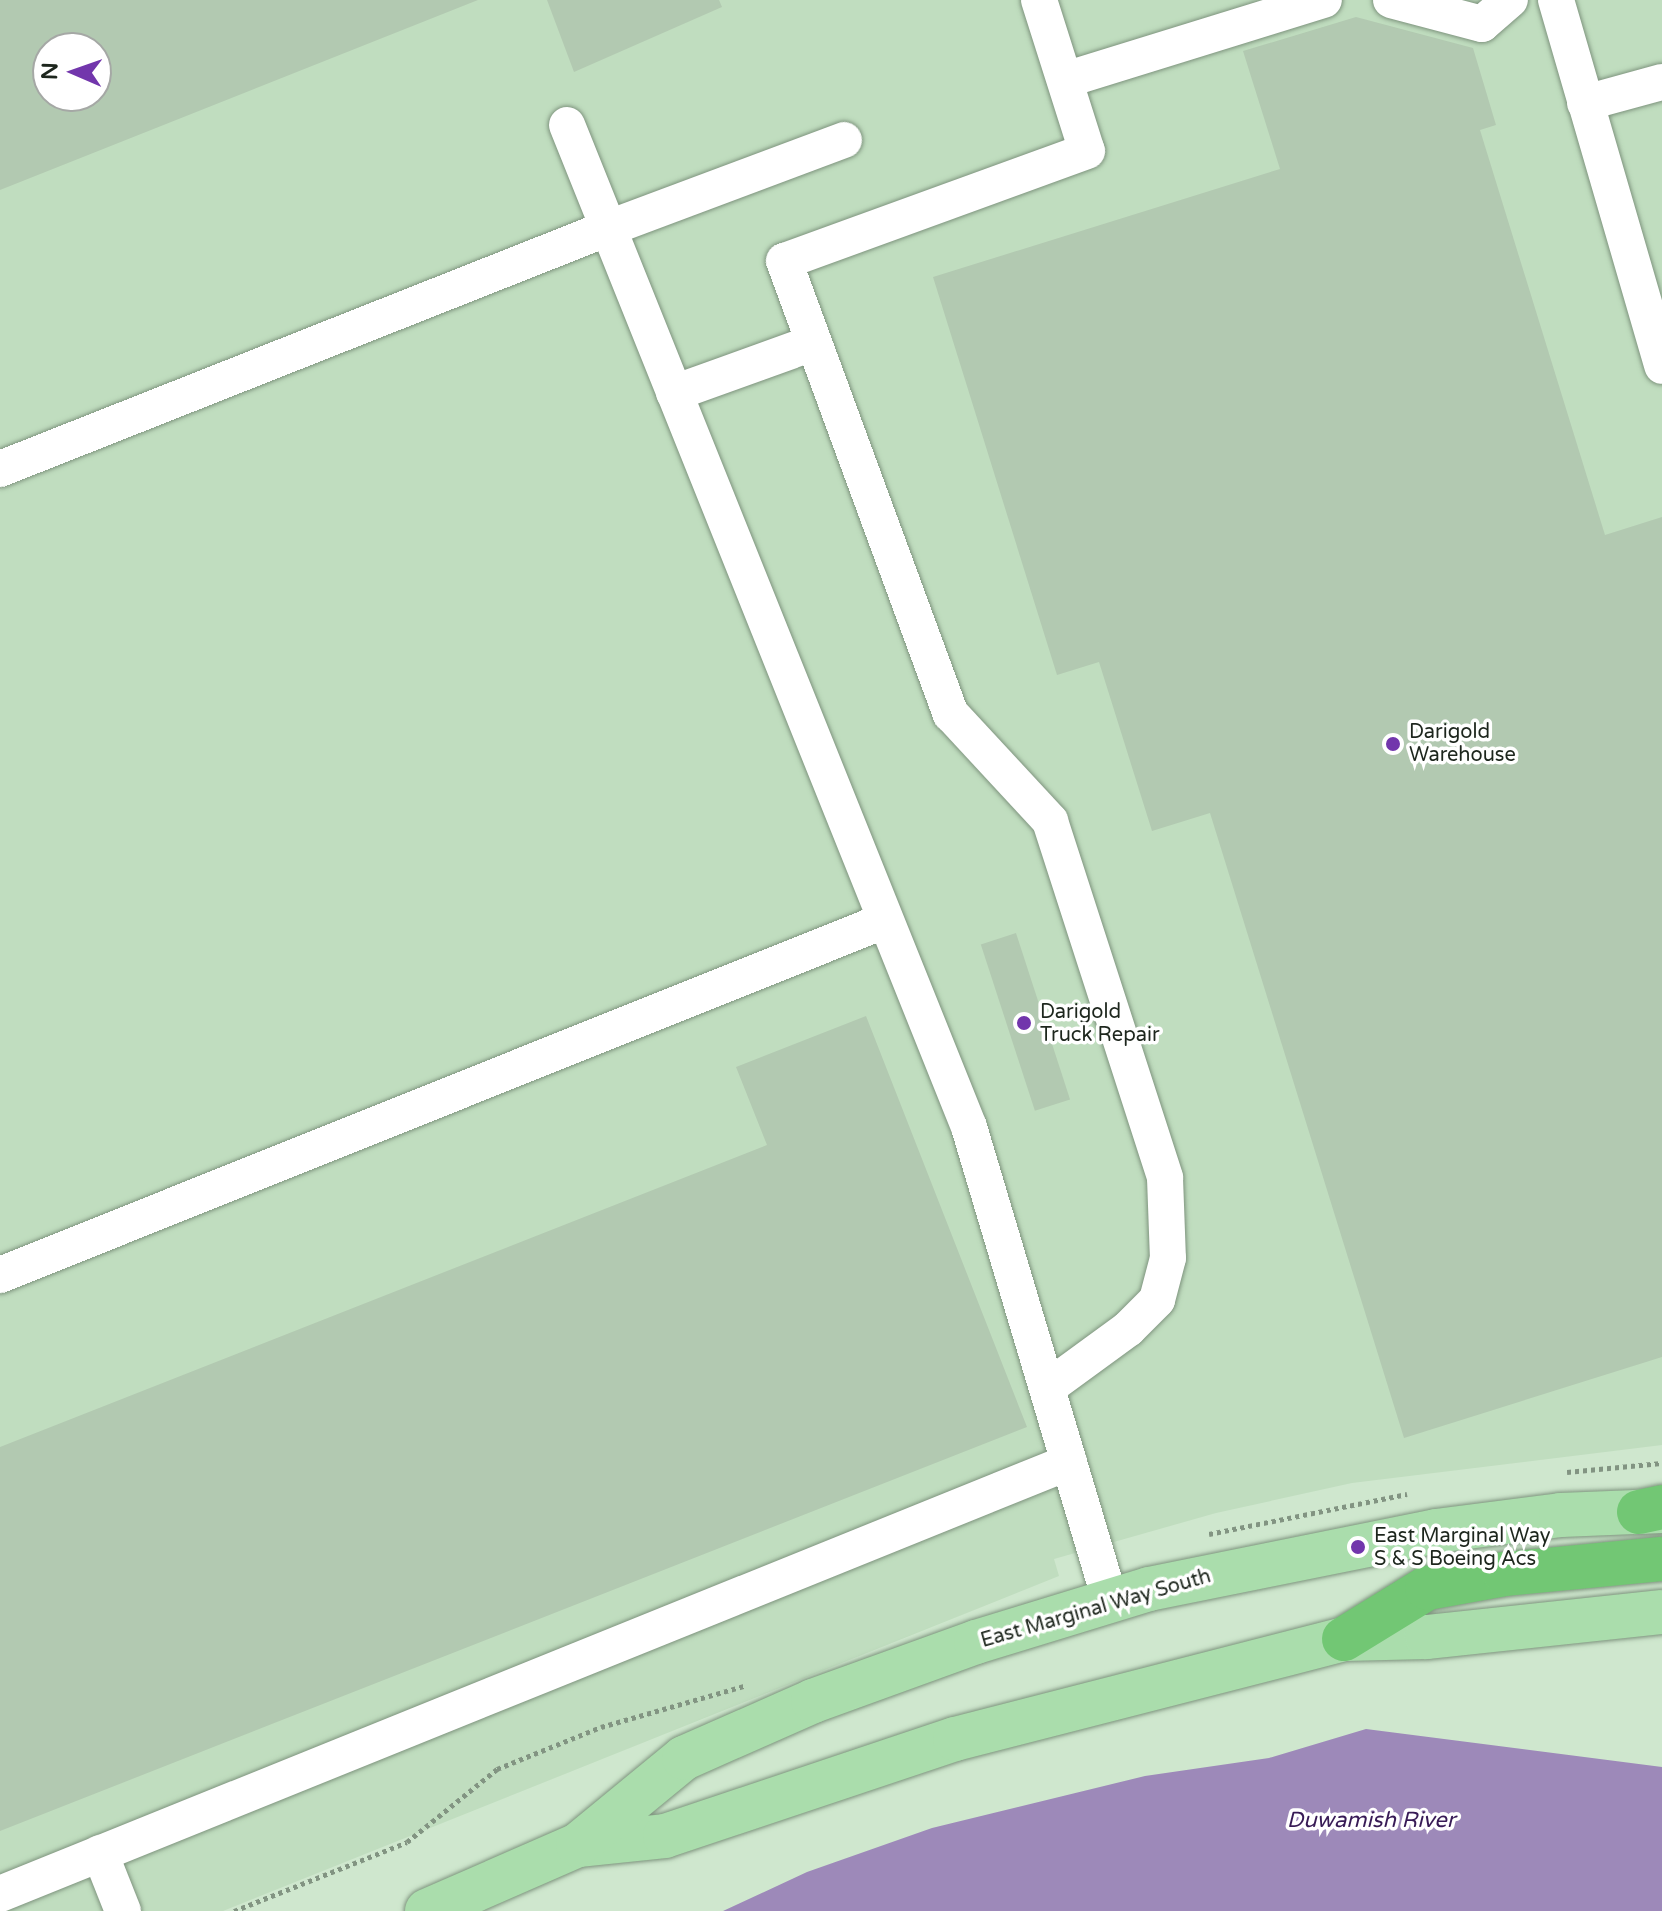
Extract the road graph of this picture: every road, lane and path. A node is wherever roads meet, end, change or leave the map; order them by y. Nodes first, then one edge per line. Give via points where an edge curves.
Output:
1 (1039, 0) edge
2 (1324, 0) edge
3 (1391, 0) edge
4 (1510, 0) edge
5 (1556, 0) edge
6 (1065, 80) junction
7 (1662, 82) edge
8 (1585, 103) junction
9 (567, 125) dead end
10 (844, 140) dead end
11 (606, 229) junction
12 (813, 343) junction
13 (1662, 366) edge
14 (674, 393) junction
15 (0, 469) edge
16 (886, 920) junction
17 (0, 1275) edge
18 (1047, 1388) junction
19 (1069, 1462) junction
20 (1654, 1510) edge
21 (1662, 1559) edge
22 (1110, 1601) junction
23 (1662, 1612) edge
24 (1344, 1639) junction
25 (578, 1845) junction
26 (100, 1853) junction
27 (0, 1894) edge
28 (123, 1911) edge
29 (427, 1911) edge

1 - 6 lane
2 - 6 lane
3 - 4 lane via 1482,24
5 - 8 lane
6 - 12 lane via 1087,151 784,261
7 - 8 lane
8 - 13 lane
9 - 11 lane
10 - 11 lane
11 - 14 lane
11 - 15 lane
12 - 14 lane
12 - 18 lane via 951,714 983,755 1021,785 1050,821 1165,1178 1168,1258 1157,1300 1128,1329
14 - 16 lane
16 - 17 lane
16 - 18 lane via 969,1127
18 - 19 lane
19 - 22 lane
19 - 26 lane
20 - 22 main road, East Marginal Way South via 1436,1531
21 - 24 highway via 1505,1574 1427,1588
22 - 25 main road, East Marginal Way South via 826,1696 684,1758
23 - 24 main road, East Marginal Way South via 1427,1637
24 - 25 main road, East Marginal Way South via 955,1739 665,1836
25 - 29 main road, East Marginal Way South
26 - 27 lane
26 - 28 lane

